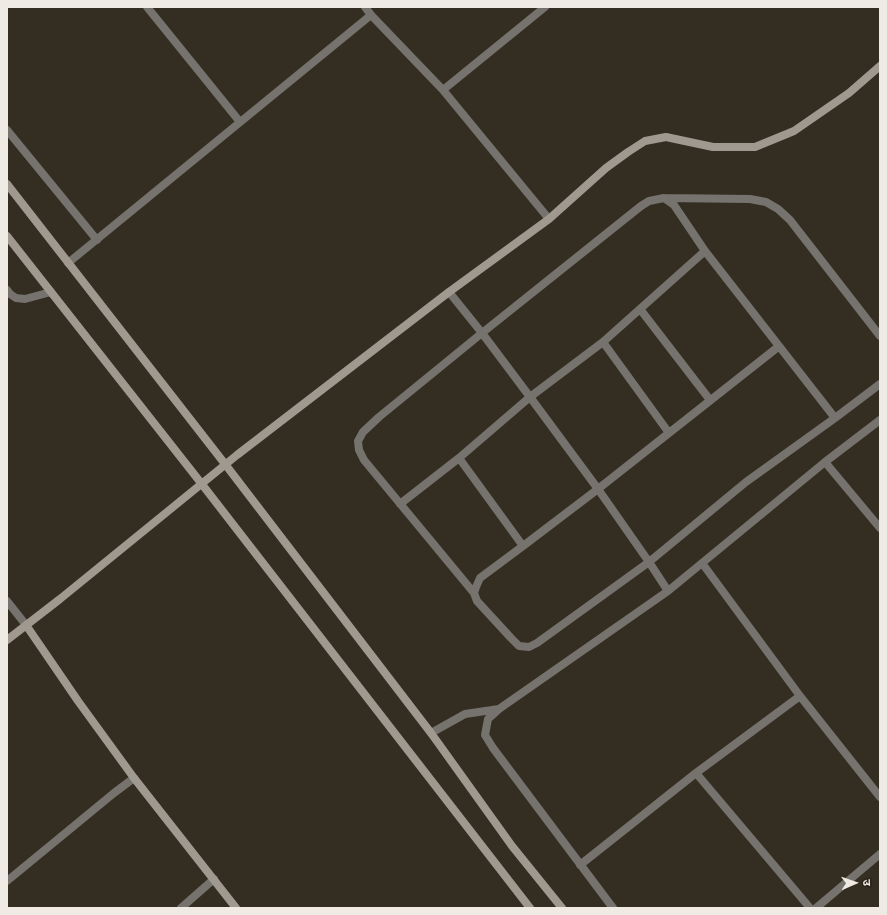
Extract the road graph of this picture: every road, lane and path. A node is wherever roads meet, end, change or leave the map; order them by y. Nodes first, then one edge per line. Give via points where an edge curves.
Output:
1 (147, 7) edge
2 (365, 7) edge
3 (542, 8) edge
4 (371, 15) junction
5 (880, 66) edge
6 (443, 90) junction
7 (240, 122) junction
8 (7, 130) edge
9 (7, 184) edge
10 (664, 198) junction
11 (549, 219) junction
12 (7, 236) edge
13 (97, 240) junction
14 (705, 251) junction
15 (68, 263) junction
16 (7, 290) edge
17 (51, 292) junction
18 (449, 292) junction
19 (640, 309) junction
20 (482, 333) junction
21 (880, 336) edge
22 (603, 342) junction
23 (778, 347) junction
24 (880, 384) edge
25 (530, 397) junction
26 (710, 400) junction
27 (835, 418) junction
28 (880, 420) edge
29 (669, 433) junction
30 (459, 458) junction
31 (825, 462) junction
32 (225, 464) junction
33 (201, 483) junction
34 (598, 489) junction
35 (400, 504) junction
36 (880, 528) edge
37 (523, 546) junction
38 (649, 562) junction
39 (702, 563) junction
40 (668, 591) junction
41 (474, 593) junction
42 (7, 601) edge
43 (26, 625) junction
44 (7, 640) edge
45 (800, 696) junction
46 (499, 709) junction
47 (431, 732) junction
48 (696, 774) junction
49 (134, 778) junction
50 (880, 797) edge
51 (880, 854) edge
52 (580, 865) junction
53 (214, 879) junction
54 (7, 881) edge
55 (181, 908) edge
56 (236, 908) edge
57 (530, 908) edge
58 (562, 908) edge
59 (613, 908) edge
60 (810, 908) edge
61 (816, 908) edge

1 - 7 street
2 - 4 street
3 - 6 street
4 - 6 street
4 - 7 street
5 - 11 main road via 849,93 794,131 755,147 713,147 666,137 645,141 606,168
6 - 11 street
7 - 13 street
8 - 13 street
9 - 15 main road
10 - 14 street via 674,206
10 - 20 street via 649,201
10 - 21 street via 750,199 766,202 778,209 790,220
11 - 18 main road
12 - 17 main road
13 - 15 street
14 - 19 street
14 - 23 street
15 - 32 main road
16 - 17 street via 16,298 25,299
17 - 33 main road
18 - 20 street
18 - 32 main road
19 - 22 street
19 - 26 street
20 - 25 street
20 - 35 street via 379,417 363,432 358,441 364,460
22 - 25 street
22 - 29 street
23 - 26 street
23 - 27 street
24 - 27 street
25 - 30 street
25 - 34 street
26 - 29 street
27 - 38 street via 746,482
28 - 31 street
29 - 34 street
30 - 35 street
30 - 37 street
31 - 36 street
31 - 39 street
32 - 33 main road
32 - 47 main road
33 - 43 main road
33 - 57 main road
34 - 37 street
34 - 38 street
35 - 41 street
37 - 41 street via 480,578
38 - 40 street
38 - 41 street via 529,647 519,646 477,601
39 - 40 street
39 - 45 street
40 - 46 street
42 - 43 street
43 - 44 main road
43 - 49 main road
45 - 48 street
45 - 50 street
46 - 47 street via 465,714
46 - 52 street via 488,719 486,735 492,748
47 - 58 main road via 512,846
48 - 52 street
48 - 60 street
49 - 53 main road
49 - 54 street
51 - 61 street
52 - 59 street
53 - 55 street
53 - 56 main road

